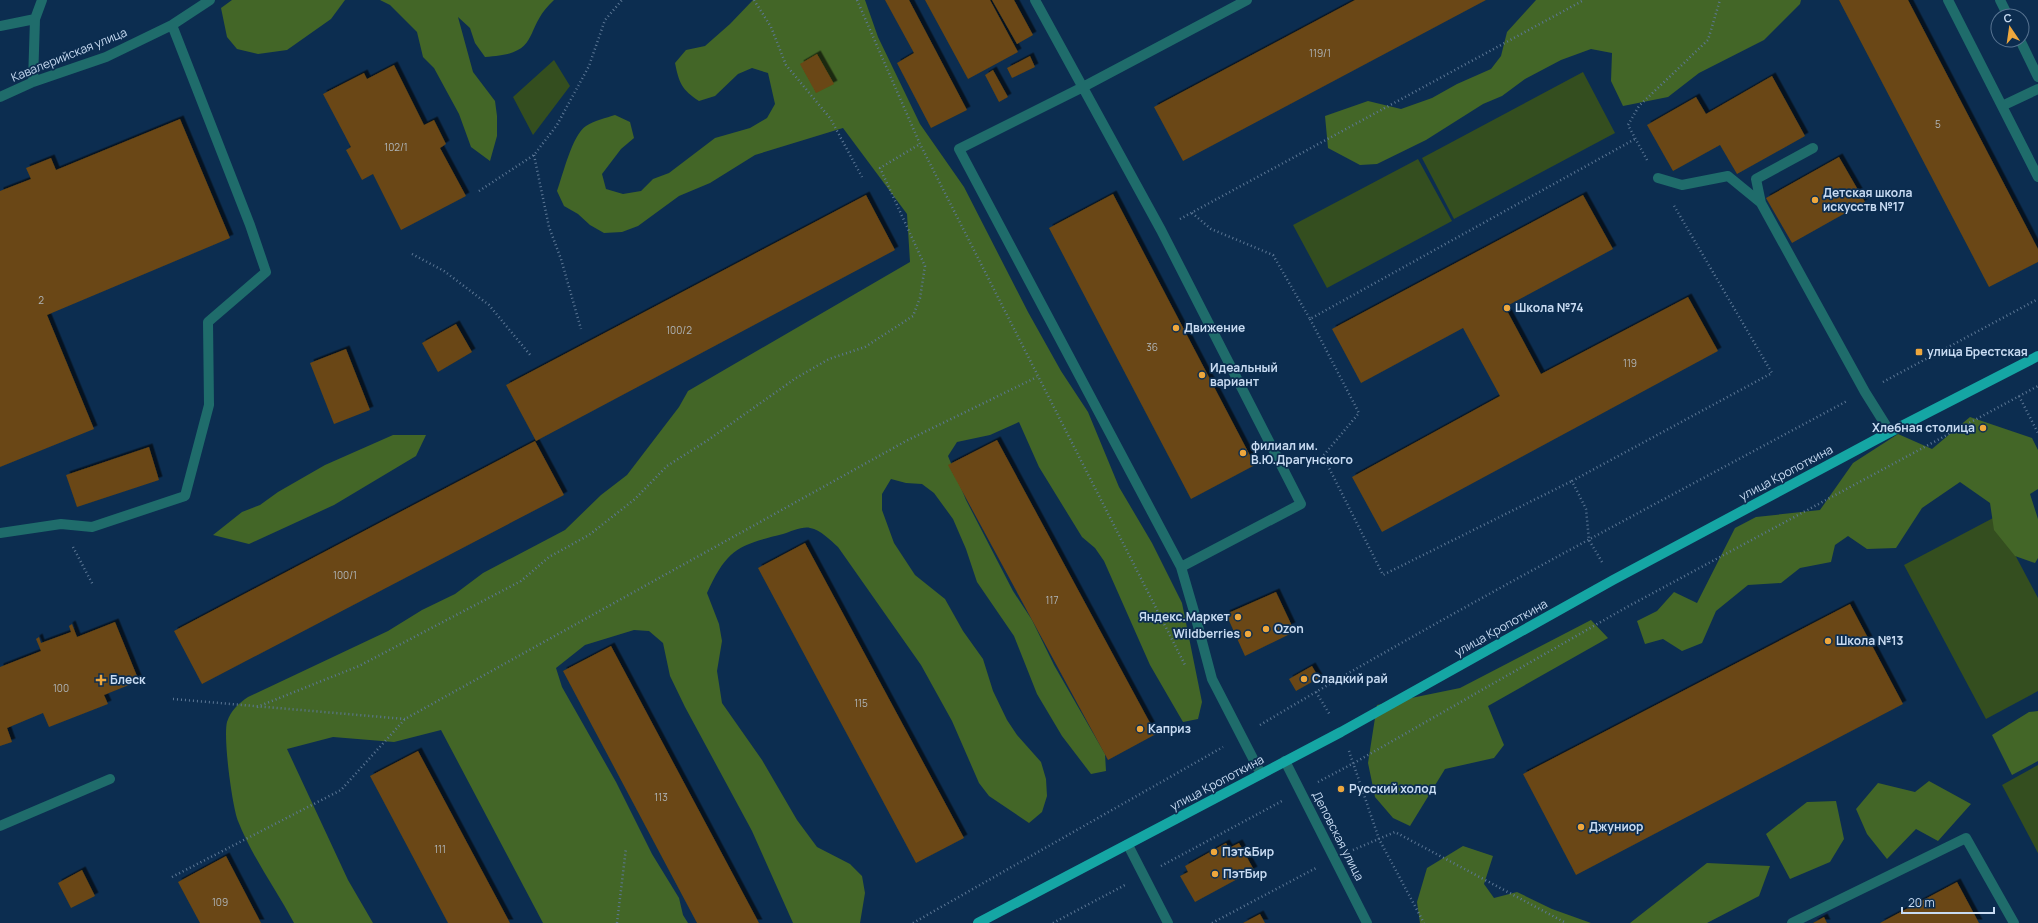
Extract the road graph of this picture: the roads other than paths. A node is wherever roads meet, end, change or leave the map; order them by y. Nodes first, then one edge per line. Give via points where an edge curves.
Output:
1 (42, 0) edge
2 (210, 0) edge
3 (1035, 0) edge
4 (1247, 0) edge
5 (1948, 0) edge
6 (35, 19) junction
7 (172, 25) junction
8 (0, 26) edge
9 (2024, 48) edge
10 (2038, 77) edge
11 (33, 82) junction
12 (1083, 87) junction
13 (2038, 89) edge
14 (0, 97) edge
15 (2002, 106) junction
16 (1813, 148) dead end
17 (2038, 177) edge
18 (1658, 178) road end
19 (1761, 203) junction
20 (2038, 356) edge
21 (1890, 432) junction
22 (0, 533) edge
23 (1181, 567) junction
24 (1285, 761) junction
25 (1261, 774) junction
26 (110, 779) dead end
27 (0, 826) edge
28 (1128, 845) junction
29 (978, 923) edge
30 (1168, 923) edge
31 (1367, 923) edge
32 (1792, 923) edge
33 (2014, 923) edge

1 - 6 street
2 - 7 street, Кавалерийская улица
3 - 12 street
4 - 12 street
5 - 15 street
6 - 8 street
6 - 11 street
7 - 11 street, Кавалерийская улица via 106,57
7 - 22 street via 266,272 208,322 209,405 185,496 92,527 60,524
9 - 10 street
11 - 14 street, Кавалерийская улица
12 - 23 street via 1161,230 1301,504
12 - 23 street via 959,149
13 - 15 street
15 - 17 street
16 - 19 street via 1756,179
18 - 19 street via 1682,186 1728,176
19 - 21 street via 1865,392
20 - 21 main road, улица Кропоткина
21 - 24 main road, улица Кропоткина via 1613,580
23 - 25 street via 1212,679
24 - 25 main road, улица Кропоткина
24 - 31 street, Деповская улица
25 - 28 main road, улица Кропоткина
26 - 27 street
28 - 29 main road, улица Кропоткина
28 - 30 street
32 - 33 street via 1966,838

